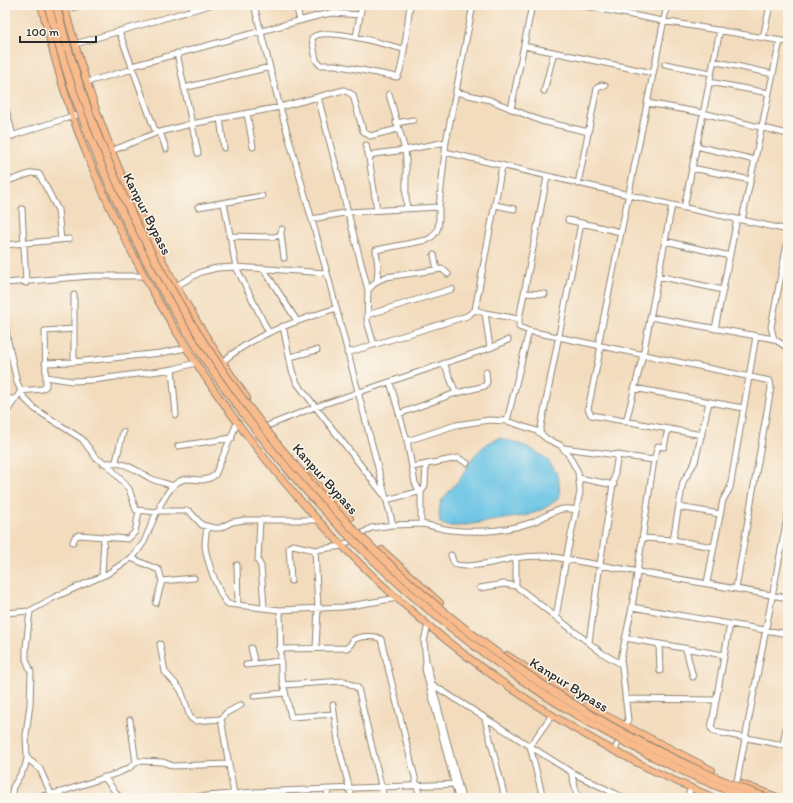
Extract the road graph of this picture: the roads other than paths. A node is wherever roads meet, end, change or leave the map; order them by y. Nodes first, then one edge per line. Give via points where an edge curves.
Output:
1 (41, 5) edge
2 (48, 5) edge
3 (56, 5) edge
4 (81, 5) edge
5 (210, 5) edge
6 (254, 5) edge
7 (296, 5) edge
8 (362, 5) edge
9 (410, 5) edge
10 (473, 5) edge
11 (532, 5) edge
12 (580, 5) edge
13 (614, 5) edge
14 (667, 5) edge
15 (770, 5) edge
16 (65, 7) edge
17 (613, 11) junction
18 (360, 15) junction
19 (300, 21) junction
20 (663, 21) junction
21 (720, 30) junction
22 (119, 31) junction
23 (261, 31) junction
24 (356, 38) junction
25 (764, 38) junction
26 (780, 41) junction
27 (788, 42) edge
28 (75, 44) junction
29 (524, 46) junction
30 (403, 49) junction
31 (554, 52) junction
32 (177, 53) junction
33 (713, 61) junction
34 (665, 64) dead end
35 (270, 67) junction
36 (133, 68) junction
37 (653, 73) junction
38 (711, 73) junction
39 (773, 74) junction
40 (87, 82) junction
41 (709, 82) junction
42 (606, 86) dead end
43 (184, 88) junction
44 (544, 91) dead end
45 (456, 92) junction
46 (769, 93) junction
47 (389, 94) dead end
48 (318, 97) junction
49 (647, 103) junction
50 (5, 105) edge
51 (280, 107) junction
52 (511, 109) junction
53 (96, 112) junction
54 (247, 113) junction
55 (703, 113) junction
56 (73, 116) junction
57 (220, 118) junction
58 (414, 120) dead end
59 (192, 124) junction
60 (397, 126) junction
61 (762, 128) junction
62 (158, 132) junction
63 (589, 132) junction
64 (788, 134) edge
65 (13, 136) junction
66 (5, 138) edge
67 (446, 142) junction
68 (366, 145) dead end
69 (696, 146) junction
70 (253, 147) dead end
71 (224, 148) dead end
72 (166, 149) dead end
73 (111, 150) junction
74 (404, 150) junction
75 (445, 152) junction
76 (198, 153) dead end
77 (369, 158) junction
78 (755, 160) junction
79 (502, 166) junction
80 (692, 168) junction
81 (547, 177) junction
82 (751, 180) junction
83 (5, 182) edge
84 (578, 184) junction
85 (629, 195) junction
86 (262, 196) dead end
87 (224, 203) junction
88 (495, 205) junction
89 (672, 205) junction
90 (198, 207) dead end
91 (439, 207) junction
92 (407, 208) junction
93 (684, 208) junction
94 (22, 209) dead end
95 (514, 209) dead end
96 (377, 210) junction
97 (349, 212) junction
98 (312, 219) junction
99 (568, 220) dead end
100 (740, 220) junction
101 (581, 223) junction
102 (788, 230) edge
103 (621, 232) junction
104 (230, 236) junction
105 (788, 238) edge
106 (70, 239) dead end
107 (61, 240) junction
108 (665, 241) junction
109 (25, 243) junction
110 (5, 245) edge
111 (434, 255) dead end
112 (730, 256) junction
113 (284, 258) dead end
114 (236, 267) junction
115 (262, 268) junction
116 (437, 270) junction
117 (327, 273) junction
118 (448, 274) dead end
119 (144, 276) junction
120 (658, 276) junction
121 (377, 281) junction
122 (5, 283) edge
123 (26, 283) junction
124 (176, 286) junction
125 (368, 290) junction
126 (452, 290) dead end
127 (723, 290) junction
128 (524, 293) junction
129 (545, 294) dead end
130 (74, 295) dead end
131 (336, 308) junction
132 (475, 310) junction
133 (485, 314) junction
134 (367, 315) junction
135 (5, 317) edge
136 (650, 317) junction
137 (519, 319) junction
138 (297, 321) junction
139 (283, 326) junction
140 (74, 329) junction
141 (715, 329) junction
142 (268, 331) junction
143 (529, 331) junction
144 (756, 336) junction
145 (6, 337) edge
146 (558, 338) junction
147 (774, 339) junction
148 (508, 340) dead end
149 (374, 345) junction
150 (599, 346) junction
151 (186, 348) junction
152 (490, 348) junction
153 (788, 348) edge
154 (317, 350) dead end
155 (347, 353) junction
156 (643, 355) junction
157 (290, 357) junction
158 (74, 362) junction
159 (222, 362) junction
160 (45, 363) junction
161 (195, 363) junction
162 (444, 363) junction
163 (172, 369) junction
164 (486, 372) dead end
165 (749, 376) junction
166 (46, 377) junction
167 (390, 382) junction
168 (634, 388) junction
169 (21, 391) junction
170 (357, 392) junction
171 (456, 393) junction
172 (5, 399) edge
173 (15, 399) junction
174 (709, 402) junction
175 (315, 407) junction
176 (743, 408) junction
177 (5, 414) edge
178 (399, 414) junction
179 (176, 415) dead end
180 (507, 420) junction
181 (626, 422) junction
182 (237, 423) junction
183 (267, 426) junction
184 (668, 429) junction
185 (123, 432) dead end
186 (540, 432) junction
187 (702, 435) junction
188 (232, 438) junction
189 (407, 441) junction
190 (178, 446) dead end
191 (564, 448) junction
192 (618, 454) junction
193 (654, 460) junction
194 (116, 461) junction
195 (103, 462) junction
196 (467, 463) dead end
197 (426, 464) junction
198 (412, 467) junction
199 (579, 478) junction
200 (614, 485) junction
201 (174, 486) junction
202 (420, 492) junction
203 (385, 498) junction
204 (679, 507) junction
205 (158, 510) junction
206 (575, 510) junction
207 (139, 511) junction
208 (720, 514) junction
209 (788, 514) edge
210 (260, 520) junction
211 (316, 520) junction
212 (421, 524) junction
213 (393, 525) junction
214 (207, 527) junction
215 (363, 532) junction
216 (104, 538) junction
217 (643, 538) junction
218 (674, 540) junction
219 (73, 542) dead end
220 (342, 546) junction
221 (713, 547) junction
222 (315, 550) junction
223 (452, 555) dead end
224 (131, 558) junction
225 (516, 558) junction
226 (566, 559) junction
227 (600, 564) junction
228 (236, 565) dead end
229 (638, 570) junction
230 (102, 576) junction
231 (194, 578) dead end
232 (162, 581) junction
233 (291, 581) dead end
234 (706, 583) junction
235 (516, 586) junction
236 (480, 588) dead end
237 (736, 588) junction
238 (773, 595) junction
239 (398, 598) junction
240 (788, 598) edge
241 (156, 603) dead end
242 (238, 605) junction
243 (264, 607) junction
244 (632, 607) junction
245 (318, 608) junction
246 (280, 610) junction
247 (30, 611) junction
248 (5, 612) edge
249 (556, 617) junction
250 (730, 624) junction
251 (428, 625) junction
252 (766, 631) junction
253 (788, 634) edge
254 (625, 638) junction
255 (589, 642) junction
256 (160, 644) dead end
257 (659, 644) junction
258 (251, 648) dead end
259 (316, 648) junction
260 (279, 649) junction
261 (686, 649) junction
262 (724, 655) junction
263 (280, 661) junction
264 (255, 664) junction
265 (621, 664) junction
266 (246, 665) dead end
267 (660, 671) dead end
268 (693, 677) dead end
269 (431, 684) junction
270 (284, 685) junction
271 (285, 693) junction
272 (254, 696) dead end
273 (625, 699) junction
274 (715, 700) junction
275 (241, 705) dead end
276 (333, 705) dead end
277 (334, 714) junction
278 (552, 714) junction
279 (788, 716) edge
280 (221, 719) junction
281 (485, 719) junction
282 (130, 720) dead end
283 (625, 727) junction
284 (746, 737) junction
285 (530, 746) junction
286 (786, 746) edge
287 (614, 750) junction
288 (27, 758) junction
289 (136, 763) junction
290 (229, 764) junction
291 (571, 772) junction
292 (104, 777) junction
293 (737, 782) junction
294 (456, 784) junction
295 (416, 785) junction
296 (382, 787) junction
297 (349, 788) junction
298 (691, 788) junction
299 (328, 789) junction
300 (51, 794) junction
301 (234, 794) junction
302 (225, 796) edge
303 (11, 798) edge
304 (31, 798) edge
305 (120, 798) edge
306 (183, 798) edge
307 (327, 798) edge
308 (352, 798) edge
309 (384, 798) edge
310 (420, 798) edge
311 (458, 798) edge
312 (462, 798) edge
313 (505, 798) edge
314 (543, 798) edge
315 (578, 798) edge
316 (624, 798) edge
317 (687, 798) edge
318 (715, 798) edge
319 (747, 798) edge
320 (767, 798) edge
321 (780, 798) edge

1 - 56 main road
2 - 319 highway, Kanpur Bypass, bridge via 63,63 82,118 95,153 136,242 186,330 224,386 254,428 312,498 364,552 423,606 524,682 584,720 645,753
3 - 320 highway, Kanpur Bypass, bridge via 75,75 95,131 117,185 149,249 211,356 278,447 316,491 372,549 422,595 527,675 625,734 670,757
4 - 16 street
5 - 22 street
6 - 23 street
7 - 19 street
8 - 18 street
9 - 30 street
10 - 45 street
11 - 29 street
12 - 17 street
13 - 17 street
14 - 20 street
15 - 25 street
16 - 28 main road
17 - 20 street
18 - 19 street via 332,13
18 - 24 street
19 - 23 street
20 - 21 street
20 - 37 street
21 - 25 street
21 - 33 street
22 - 28 street
22 - 36 street
23 - 32 street
23 - 35 street
24 - 30 street
24 - 30 street via 328,34 312,38 318,64 397,78 400,75
25 - 26 street
26 - 27 street
26 - 39 street
28 - 40 main road
29 - 31 street
29 - 52 street
31 - 37 street
31 - 44 street
32 - 36 street
32 - 43 street
33 - 38 street
33 - 39 street
34 - 38 street
35 - 43 street
35 - 51 street
36 - 40 street
36 - 62 street
37 - 49 street
38 - 41 street
39 - 46 street
40 - 53 main road
41 - 46 street
41 - 55 street
42 - 63 street via 601,85 597,88
43 - 59 street
45 - 52 street via 490,100
45 - 67 street
46 - 61 street
47 - 60 street
48 - 51 street
48 - 60 street via 348,90 353,95 363,131 370,136
48 - 97 street
49 - 55 street
49 - 85 street
50 - 65 street
51 - 54 street
51 - 98 street
52 - 63 street via 541,121
53 - 56 street
53 - 73 main road
54 - 57 street
54 - 70 street
55 - 61 street
55 - 69 street
56 - 65 street
56 - 119 main road via 89,160
57 - 59 street
57 - 71 street
58 - 60 street
59 - 62 street
59 - 76 street
60 - 74 street
61 - 64 street
61 - 78 street
62 - 72 street
62 - 73 street
63 - 84 street
65 - 66 street
67 - 74 street
67 - 75 street
68 - 77 street
69 - 78 street
69 - 80 street
73 - 124 main road via 140,218
74 - 77 street via 374,154
74 - 92 street via 404,189
75 - 79 street
75 - 91 street
77 - 96 street
78 - 82 street
79 - 81 street
79 - 88 street
80 - 82 street
80 - 93 street
81 - 84 street
81 - 128 street
82 - 100 street
83 - 107 street via 32,173 39,174 58,210
84 - 85 street
85 - 89 street
85 - 103 street
86 - 87 street
87 - 90 street
87 - 104 street
88 - 95 street
88 - 132 street
89 - 93 street
89 - 108 street
91 - 92 street
91 - 121 street via 438,230 434,236 427,240 376,250
92 - 96 street
93 - 100 street
94 - 109 street
96 - 97 street
97 - 98 street
97 - 125 street
98 - 117 street
99 - 101 street
100 - 102 street
100 - 112 street
101 - 103 street
101 - 146 street
103 - 150 street
104 - 113 street via 274,237 281,232
104 - 114 street
105 - 147 street via 771,327
106 - 107 street
107 - 109 street
108 - 112 street
108 - 120 street
109 - 110 street
109 - 123 street
111 - 116 street
112 - 127 street
114 - 115 street
114 - 124 street via 211,268
114 - 142 street
115 - 117 street
115 - 138 street
116 - 118 street via 442,269
116 - 121 street via 386,277
117 - 131 street
119 - 123 street via 92,276
119 - 151 main road
120 - 127 street
120 - 136 street
121 - 125 street
122 - 123 street
124 - 159 main road
125 - 134 street
126 - 134 street
127 - 141 street
128 - 129 street
128 - 137 street
130 - 140 street
131 - 138 street
131 - 155 street
132 - 133 street
132 - 149 street via 467,316
133 - 137 street
133 - 152 street
134 - 149 street
135 - 145 street
136 - 141 street
136 - 156 street
137 - 143 street via 519,327
138 - 139 street
139 - 142 street
139 - 157 street
140 - 158 street
140 - 160 street via 45,331
141 - 144 street
142 - 159 street
143 - 146 street
143 - 180 street
144 - 147 street
144 - 165 street
145 - 169 street
146 - 150 street
146 - 186 street
147 - 153 street
148 - 152 street
149 - 155 street
150 - 156 street
150 - 181 street via 589,412 595,416
151 - 158 street
151 - 161 main road
152 - 162 street
154 - 157 street
155 - 170 street
156 - 165 street
156 - 168 street
157 - 175 street via 297,383
158 - 160 street
159 - 183 main road
160 - 166 street
161 - 163 street
161 - 182 main road
162 - 167 street
162 - 171 street
163 - 166 street via 93,380 72,381
163 - 179 street
164 - 171 street via 485,386
165 - 176 street
165 - 237 street via 770,381 771,388
166 - 169 street via 44,388
167 - 170 street
167 - 178 street
168 - 174 street
168 - 181 street
169 - 173 street
169 - 195 street via 35,409 78,435 96,458
170 - 175 street
170 - 203 street
171 - 178 street
172 - 173 street
173 - 177 street
174 - 176 street
174 - 187 street
175 - 183 street
175 - 203 street
176 - 208 street via 730,488 723,500
178 - 189 street
180 - 186 street
180 - 189 street via 456,425
181 - 184 street
182 - 188 street
182 - 211 main road
183 - 215 main road via 305,472
184 - 187 street
184 - 193 street via 664,447 658,446
185 - 194 street
186 - 191 street
187 - 204 street via 694,465 682,482
188 - 190 street
188 - 201 street via 215,476 201,481 183,479
189 - 198 street
191 - 192 street
191 - 199 street
192 - 193 street
192 - 200 street
193 - 217 street
194 - 195 street
194 - 201 street via 150,478
195 - 207 street via 129,489 136,510
196 - 197 street via 458,458
197 - 198 street
197 - 202 street via 425,485
198 - 202 street via 415,483
199 - 200 street
199 - 206 street via 580,492
200 - 227 street
201 - 205 street
202 - 203 street
202 - 212 street
203 - 213 street
204 - 208 street
204 - 218 street
205 - 207 street
205 - 214 street via 189,510
205 - 224 street via 144,542
206 - 212 street via 560,508 508,529 452,530
206 - 226 street
207 - 216 street via 134,532 128,539
208 - 221 street
209 - 238 street
210 - 211 street
210 - 214 street via 232,522 220,528
210 - 243 street via 258,561 261,566
211 - 220 main road
212 - 213 street
213 - 215 street via 370,528
214 - 242 street via 205,548 217,583 225,602
215 - 220 street
215 - 283 main road via 411,578 469,627 521,665
216 - 219 street via 79,535
216 - 230 street
217 - 218 street
217 - 229 street
218 - 221 street
220 - 222 street
220 - 239 main road
221 - 234 street
222 - 233 street via 293,545 289,548
222 - 245 street
223 - 225 street via 454,564 459,565
224 - 230 street
224 - 232 street via 156,568
225 - 226 street via 548,556
225 - 235 street
226 - 227 street
226 - 249 street
227 - 229 street
227 - 255 street
228 - 242 street
229 - 234 street
229 - 244 street
230 - 247 street
231 - 232 street
232 - 241 street
234 - 237 street
235 - 236 street via 504,584
235 - 249 street
237 - 238 street
238 - 240 street
238 - 252 street
239 - 245 street via 343,608
239 - 251 main road
242 - 243 street
243 - 246 street
244 - 250 street
244 - 254 street
245 - 246 street
245 - 259 street
246 - 260 street
247 - 248 street
247 - 288 street via 26,648 26,659 31,672 26,735
249 - 255 street
250 - 252 street
250 - 262 street
251 - 269 street via 424,641
251 - 278 main road via 462,653
252 - 253 street
252 - 284 street
254 - 257 street
254 - 265 street
255 - 265 street
256 - 280 street via 165,672 181,690 190,717 195,721
257 - 261 street
257 - 267 street
258 - 264 street
259 - 260 street
259 - 295 street via 347,648 358,637 377,636 381,639
260 - 263 street
261 - 262 street
261 - 268 street
262 - 274 street
263 - 264 street
263 - 270 street
264 - 266 street
265 - 273 street
269 - 281 street
269 - 294 street
270 - 271 street
270 - 296 street via 344,681 358,688
271 - 272 street
271 - 277 street via 291,717
273 - 274 street
273 - 283 street via 628,720
274 - 284 street via 711,728 713,731
275 - 280 street via 226,713
276 - 277 street
277 - 297 street
278 - 285 street
278 - 287 main road
279 - 286 street
280 - 290 street
281 - 285 street
281 - 313 street
282 - 289 street
283 - 287 street
283 - 293 main road
284 - 286 street
284 - 293 street
285 - 291 street
285 - 314 street
287 - 298 main road
288 - 300 street via 40,769
288 - 303 street via 25,767 13,787
289 - 290 street via 163,762 173,766
289 - 292 street via 130,768
290 - 301 street
291 - 315 street
291 - 316 street
292 - 300 street
292 - 305 street
293 - 321 main road
294 - 295 street
294 - 311 street
294 - 312 street
295 - 296 street
295 - 310 street
296 - 297 street
296 - 309 street
297 - 299 street
297 - 308 street
298 - 317 street
298 - 318 main road
299 - 301 street
299 - 307 street
300 - 304 street
301 - 302 street
302 - 306 street

